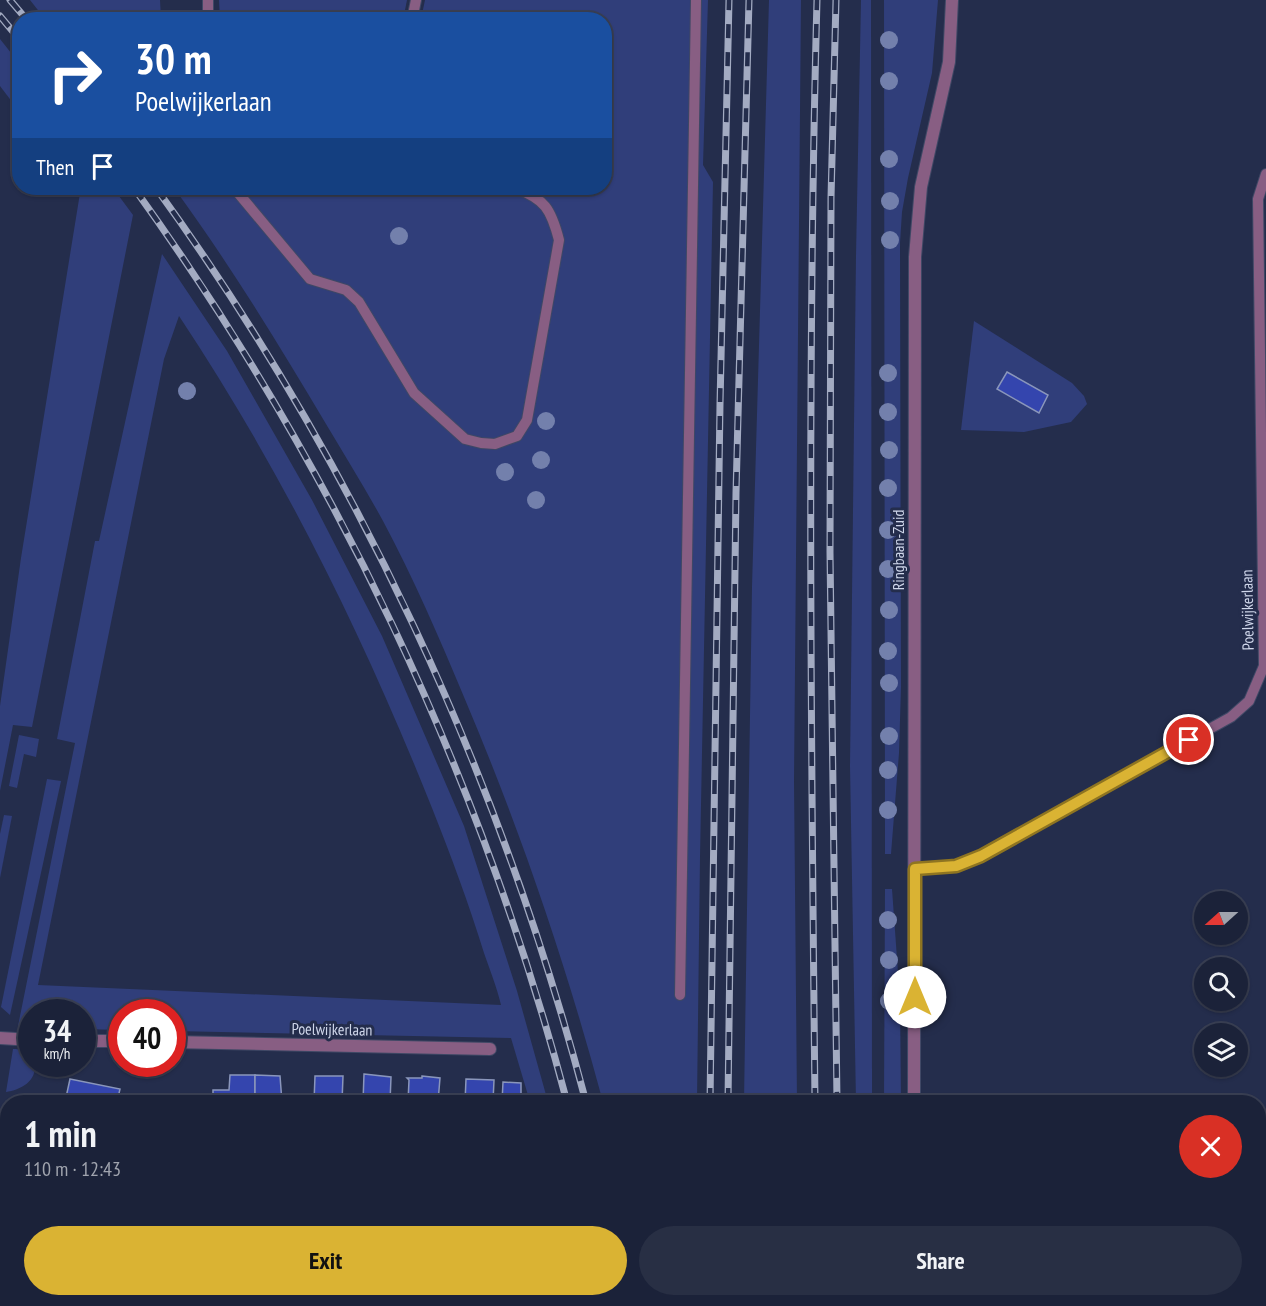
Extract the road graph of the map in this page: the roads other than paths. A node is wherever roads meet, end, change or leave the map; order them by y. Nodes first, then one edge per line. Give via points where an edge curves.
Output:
1 (696, 0) edge
2 (952, 0) edge
3 (1266, 174) edge
4 (240, 195) edge
5 (532, 195) edge
6 (915, 869) junction
7 (680, 995) dead end
8 (0, 1038) edge
9 (18, 1039) edge
10 (186, 1042) edge
11 (490, 1049) dead end
12 (915, 1095) edge

1 - 7 lane
2 - 6 street, Ringbaan-Zuid via 949,62 921,188 915,256
3 - 6 lane, Poelwijkerlaan via 1258,200 1264,666 1249,701 1231,717 981,856 956,866
4 - 5 lane via 310,279 346,290 359,302 414,393 465,438 495,444 518,436 527,420 559,240 545,204
6 - 12 street, Ringbaan-Zuid
8 - 9 street
10 - 11 street, Poelwijkerlaan

